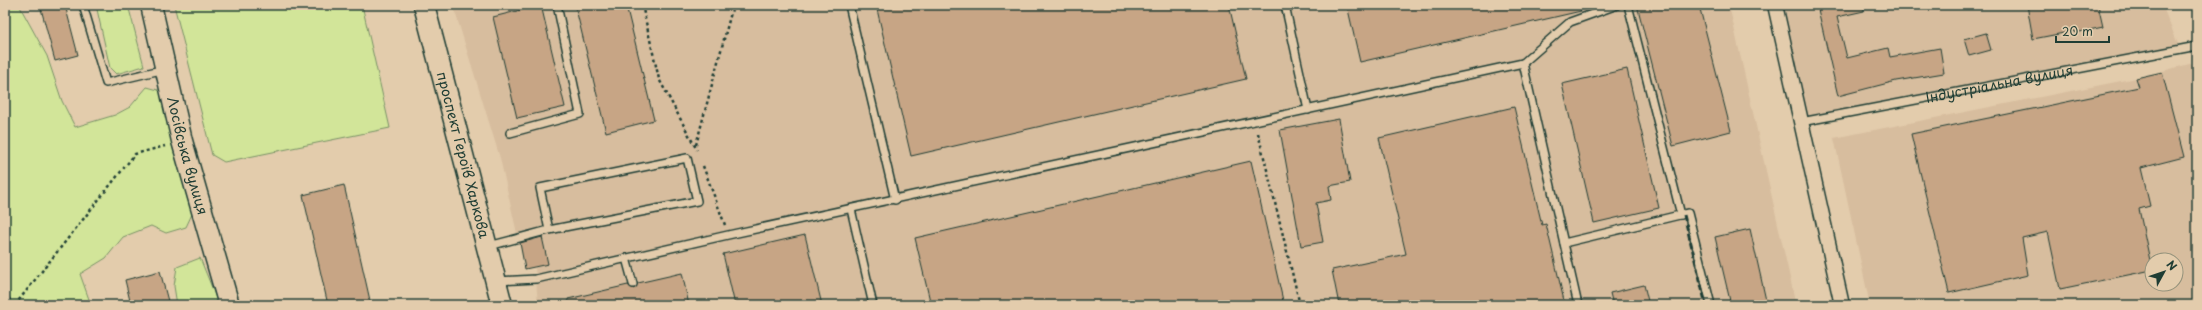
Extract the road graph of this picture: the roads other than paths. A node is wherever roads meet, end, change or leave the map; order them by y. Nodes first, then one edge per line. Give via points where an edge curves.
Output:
1 (83, 5) edge
2 (151, 5) edge
3 (424, 5) edge
4 (557, 5) edge
5 (848, 5) edge
6 (1284, 5) edge
7 (1617, 5) edge
8 (1628, 5) edge
9 (1775, 5) edge
10 (2197, 46) edge
11 (1523, 63) junction
12 (166, 68) junction
13 (1308, 110) junction
14 (1801, 122) junction
15 (510, 133) dead end
16 (895, 200) junction
17 (851, 209) junction
18 (1681, 215) junction
19 (549, 230) junction
20 (1564, 243) junction
21 (486, 246) junction
22 (626, 258) junction
23 (496, 281) junction
24 (633, 284) dead end
25 (229, 305) edge
26 (502, 305) edge
27 (873, 305) edge
28 (1578, 305) edge
29 (1711, 305) edge
30 (1842, 305) edge

1 - 12 lane via 106,83
2 - 12 main road, Лосівська вулиця
3 - 21 main road, проспект Героїв Харкова
4 - 15 lane via 580,114
5 - 16 lane
6 - 13 lane
7 - 11 lane via 1570,22
8 - 18 lane
9 - 14 street
10 - 14 lane, Індустріальна вулиця
11 - 13 lane
11 - 20 lane
12 - 25 main road, Лосівська вулиця via 182,141
13 - 16 lane
14 - 30 street
16 - 17 lane
17 - 22 lane
17 - 27 lane
18 - 20 lane
18 - 29 lane via 1688,213
19 - 19 lane via 697,202 687,158 540,188
19 - 21 lane
20 - 28 lane
21 - 23 main road, проспект Героїв Харкова
22 - 23 lane via 536,279
22 - 24 lane
23 - 26 main road, проспект Героїв Харкова

